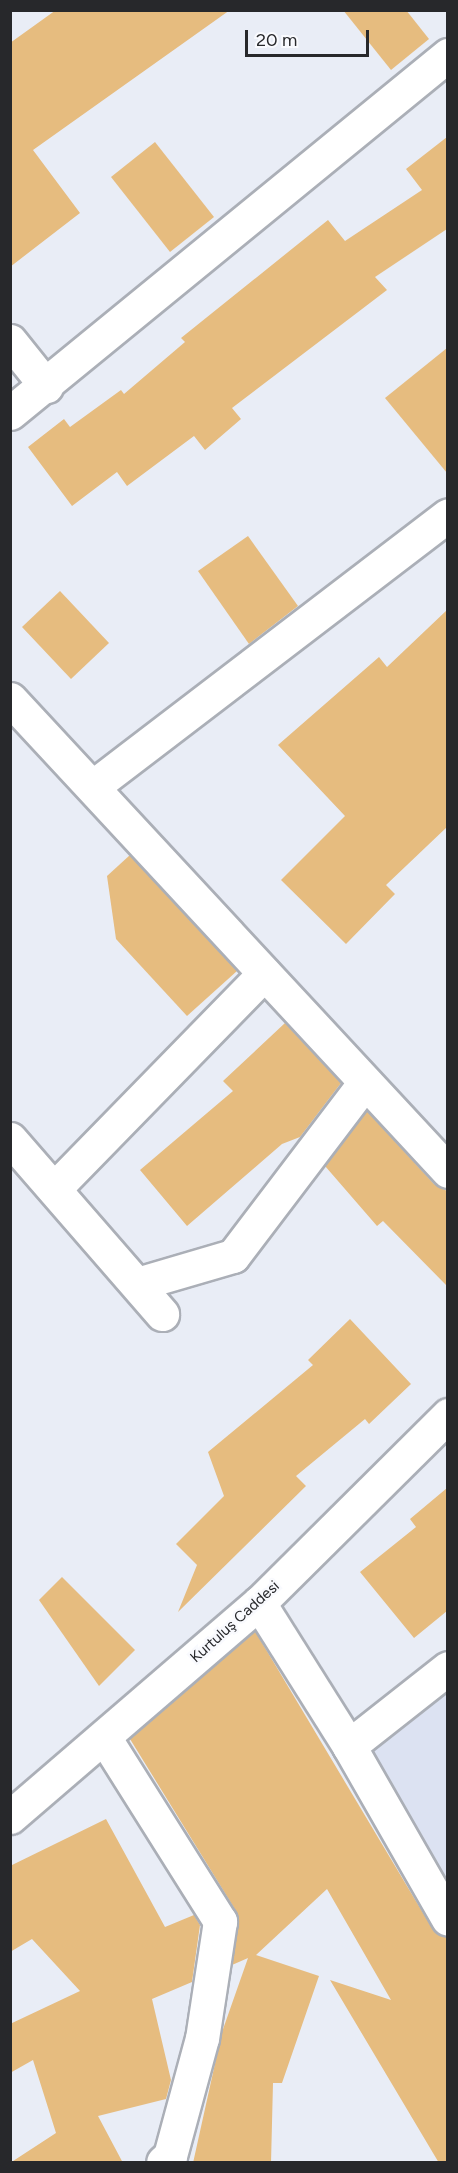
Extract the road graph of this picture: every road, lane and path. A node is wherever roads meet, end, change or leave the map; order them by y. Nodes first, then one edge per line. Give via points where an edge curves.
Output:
1 (447, 56) edge
2 (10, 341) edge
3 (46, 386) junction
4 (10, 413) edge
5 (447, 515) edge
6 (10, 699) edge
7 (95, 785) junction
8 (264, 974) junction
9 (365, 1082) junction
10 (10, 1138) edge
11 (447, 1171) edge
12 (54, 1189) junction
13 (136, 1284) junction
14 (162, 1314) dead end
15 (447, 1415) edge
16 (259, 1603) junction
17 (447, 1668) edge
18 (104, 1737) junction
19 (349, 1746) junction
20 (10, 1817) edge
21 (447, 1919) edge
22 (163, 2163) edge

1 - 3 street
2 - 3 street
3 - 4 street
5 - 7 street
6 - 7 street
7 - 8 street
8 - 9 street
8 - 12 street
9 - 11 street
9 - 13 street via 233,1256
10 - 12 street
12 - 13 street
13 - 14 street
15 - 16 street, Kurtuluş Caddesi
16 - 18 street, Kurtuluş Caddesi
16 - 19 street
17 - 19 street
18 - 20 street, Kurtuluş Caddesi
18 - 22 street via 220,1921 202,2038 170,2157
19 - 21 street

